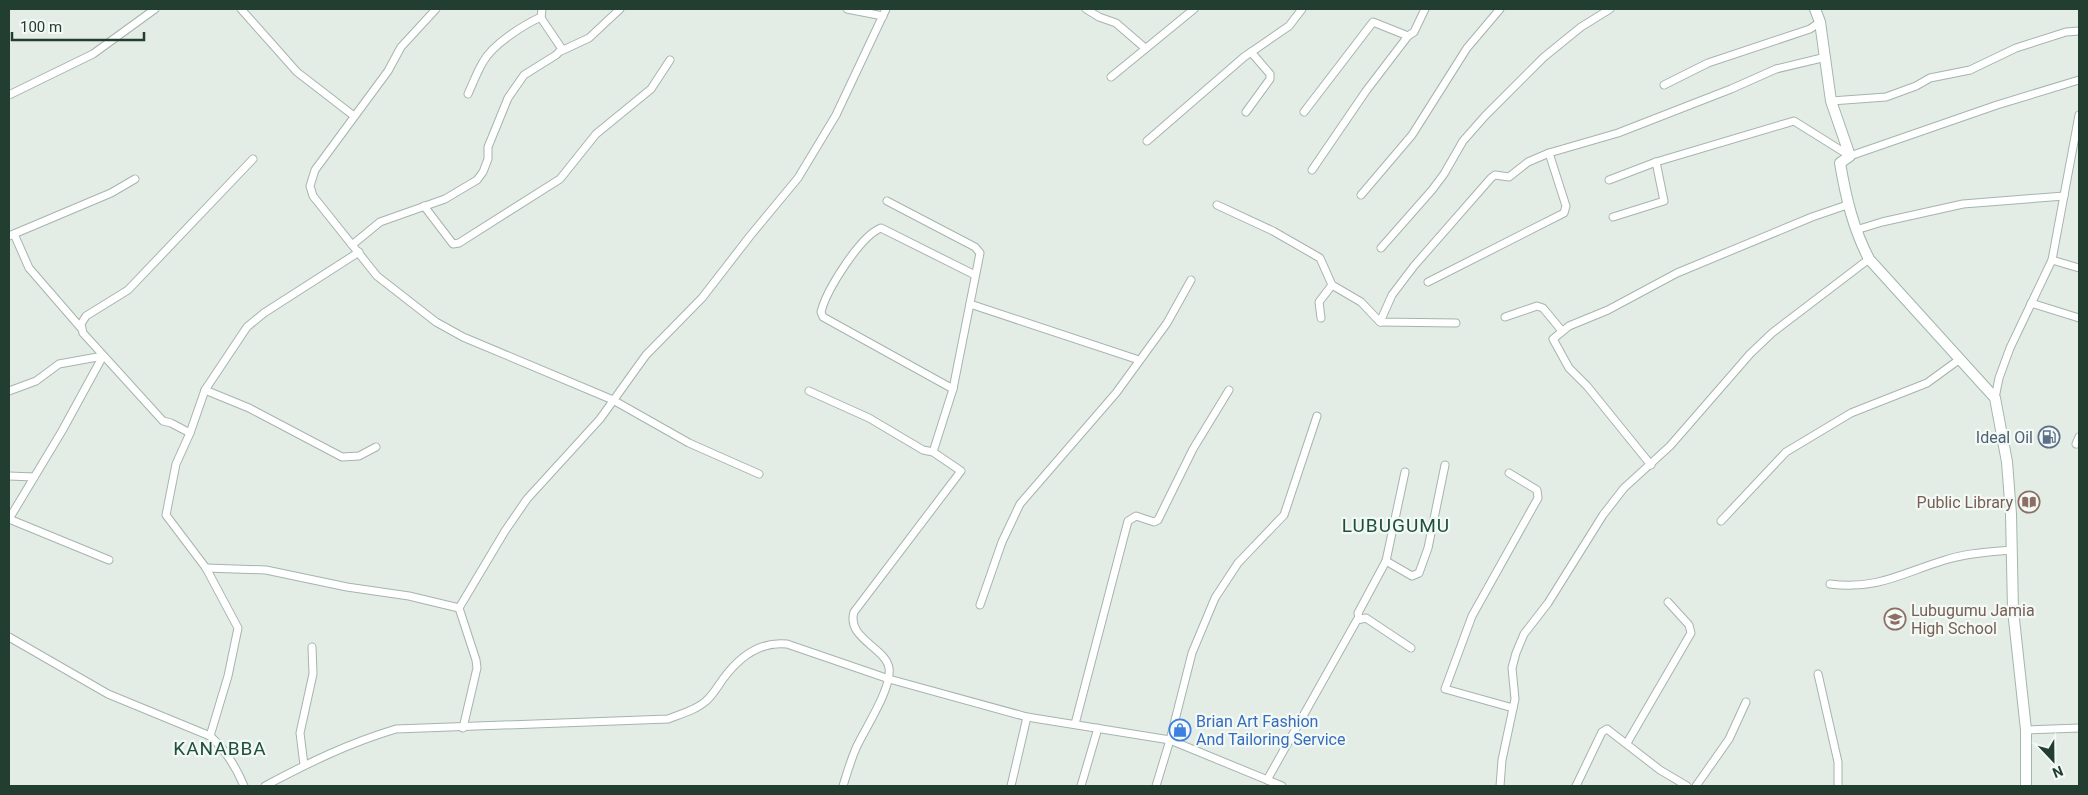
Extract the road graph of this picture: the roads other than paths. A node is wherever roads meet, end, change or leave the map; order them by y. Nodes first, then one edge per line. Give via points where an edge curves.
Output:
1 (155, 9) edge
2 (241, 9) edge
3 (436, 9) edge
4 (542, 9) edge
5 (620, 9) edge
6 (847, 9) edge
7 (886, 9) edge
8 (1086, 9) edge
9 (1194, 9) edge
10 (1302, 9) edge
11 (1425, 9) edge
12 (1500, 9) edge
13 (1610, 9) edge
14 (1815, 9) edge
15 (883, 16) junction
16 (540, 17) junction
17 (1820, 22) junction
18 (2079, 31) edge
19 (1408, 36) junction
20 (1144, 48) junction
21 (561, 51) junction
22 (1251, 52) junction
23 (1826, 57) junction
24 (670, 60) dead end
25 (1111, 77) dead end
26 (2079, 80) edge
27 (1664, 85) dead end
28 (468, 94) dead end
29 (9, 95) edge
30 (1832, 102) junction
31 (1246, 112) dead end
32 (1304, 112) dead end
33 (2079, 115) edge
34 (354, 116) junction
35 (1147, 141) dead end
36 (1549, 153) junction
37 (1850, 156) junction
38 (253, 159) dead end
39 (1656, 162) junction
40 (1312, 170) dead end
41 (135, 179) dead end
42 (1609, 180) dead end
43 (1361, 195) dead end
44 (2064, 196) junction
45 (887, 201) dead end
46 (1217, 205) dead end
47 (1848, 205) junction
48 (424, 206) junction
49 (1614, 217) dead end
50 (1856, 230) junction
51 (11, 235) edge
52 (352, 245) junction
53 (1380, 248) dead end
54 (359, 252) junction
55 (1869, 259) junction
56 (2052, 260) junction
57 (2079, 268) edge
58 (975, 275) junction
59 (1192, 280) dead end
60 (1428, 282) dead end
61 (1332, 285) junction
62 (2031, 303) junction
63 (970, 304) junction
64 (1505, 317) dead end
65 (1321, 318) dead end
66 (2079, 318) edge
67 (1380, 322) junction
68 (1456, 323) dead end
69 (81, 328) junction
70 (1562, 331) junction
71 (103, 356) junction
72 (1960, 359) junction
73 (1139, 360) junction
74 (953, 389) junction
75 (205, 390) junction
76 (1229, 390) dead end
77 (9, 391) edge
78 (809, 391) dead end
79 (1995, 398) junction
80 (613, 400) junction
81 (1317, 416) dead end
82 (190, 433) junction
83 (2079, 437) edge
84 (2076, 444) dead end
85 (376, 447) dead end
86 (933, 452) junction
87 (1445, 465) dead end
88 (1651, 465) junction
89 (1405, 472) dead end
90 (1509, 472) dead end
91 (759, 474) dead end
92 (9, 476) edge
93 (34, 477) junction
94 (9, 519) edge
95 (1721, 521) dead end
96 (2010, 550) junction
97 (108, 560) dead end
98 (1386, 561) junction
99 (206, 568) junction
100 (1830, 584) dead end
101 (1668, 602) dead end
102 (980, 605) dead end
103 (459, 608) junction
104 (1359, 619) junction
105 (9, 637) edge
106 (312, 647) dead end
107 (1411, 648) dead end
108 (1818, 674) dead end
109 (889, 679) junction
110 (1746, 702) dead end
111 (1512, 708) junction
112 (1027, 716) junction
113 (1075, 724) junction
114 (463, 728) junction
115 (1098, 728) junction
116 (2079, 728) edge
117 (2026, 730) junction
118 (210, 736) junction
119 (1170, 740) junction
120 (1627, 743) junction
121 (304, 765) junction
122 (1267, 780) junction
123 (244, 786) edge
124 (265, 786) edge
125 (843, 786) edge
126 (1011, 786) edge
127 (1081, 786) edge
128 (1156, 786) edge
129 (1282, 786) edge
130 (1500, 786) edge
131 (1576, 786) edge
132 (1687, 786) edge
133 (1696, 786) edge
134 (1838, 786) edge
135 (2026, 786) edge

1 - 29 street via 93,54
2 - 34 street via 297,72
3 - 34 street via 407,39
4 - 16 street
5 - 21 street via 589,38
6 - 15 street
7 - 15 street
8 - 20 street via 1116,23
9 - 20 street
10 - 22 street via 1289,26
11 - 19 street via 1414,32
12 - 43 street via 1467,48 1412,135
13 - 53 street via 1544,57 1485,116 1462,141 1432,190
14 - 17 street
15 - 80 street via 836,114 798,178 702,298 646,355
16 - 21 street via 562,47
16 - 28 street via 492,51
17 - 23 street
17 - 27 street via 1810,29 1708,63
18 - 30 street via 2016,48 1970,70 1930,78 1886,96
19 - 32 street via 1372,22
19 - 40 street
20 - 25 street
21 - 48 street via 529,71 508,98 488,147 488,159 477,180 445,199
22 - 31 street via 1270,74 1270,79
22 - 35 street
23 - 30 street
23 - 36 street via 1776,69 1618,133
24 - 48 street via 651,89 596,134 560,179 459,243 453,244 448,239
26 - 37 street
30 - 37 street
33 - 44 street
34 - 52 street via 315,170 310,186 313,196
36 - 60 street via 1566,206 1564,213
36 - 67 street via 1528,162 1509,177 1491,178 1414,266 1392,295
37 - 39 street via 1794,121
37 - 47 street via 1840,163
38 - 69 street via 128,290 86,316
39 - 42 street
39 - 49 street via 1664,201
41 - 51 street via 111,193
44 - 50 street via 1963,204
44 - 56 street
45 - 58 street via 975,247 980,254
46 - 61 street via 1273,231 1320,258
47 - 50 street
47 - 70 street via 1677,273
48 - 52 street via 380,222
50 - 55 street
51 - 69 street via 29,268
52 - 54 street
54 - 75 street via 247,327
54 - 80 street via 377,276 436,322 463,337
55 - 72 street
55 - 88 street via 1772,333
56 - 57 street
56 - 62 street
58 - 63 street
58 - 74 street via 881,228 863,242 828,291 821,312 824,317
59 - 73 street via 1167,323
61 - 65 street via 1319,302
61 - 67 street via 1361,302
62 - 66 street
62 - 79 street via 2004,363
63 - 73 street
63 - 74 street
64 - 70 street via 1537,306 1543,308
67 - 68 street
69 - 71 street
70 - 88 street via 1553,339 1569,368
71 - 77 street via 59,364 36,381
71 - 82 street via 163,421
71 - 93 street
72 - 79 street
72 - 95 street via 1927,383 1851,413 1786,452
73 - 102 street via 1116,392 1020,504 1002,542
74 - 86 street
75 - 82 street
75 - 85 street via 249,408 342,457 359,456
76 - 113 street via 1193,449 1158,521 1136,516 1128,521
78 - 86 street via 868,418 923,450
79 - 96 street via 2007,462
80 - 91 street via 689,443
80 - 103 street via 600,419 527,499
81 - 119 street via 1284,515 1238,563 1215,598 1192,653
82 - 99 street via 176,464 166,515
83 - 84 street
86 - 109 street via 960,469 961,474 853,615 857,630 887,663
87 - 98 street via 1428,548 1419,573 1412,576
88 - 111 street via 1624,488 1524,634 1512,668 1515,699
89 - 98 street
90 - 111 street via 1537,490 1538,498 1472,616 1445,689
92 - 93 street
93 - 94 street
94 - 97 street
96 - 100 street via 1946,559 1888,581 1868,585
96 - 117 street
98 - 104 street via 1358,612
99 - 103 street via 266,570
99 - 118 street via 238,628
101 - 120 street via 1689,626 1691,633
103 - 114 street via 477,668
104 - 107 street via 1366,618
104 - 122 street
105 - 118 street via 108,694
106 - 121 street via 313,674 300,733
108 - 134 street via 1838,762
109 - 112 street
109 - 114 street via 777,643 758,648 738,661 700,706 668,719
109 - 125 street via 856,748
110 - 133 street via 1729,739
111 - 130 street
112 - 113 street
112 - 126 street
113 - 115 street
114 - 121 street via 396,729 358,740
115 - 119 street
115 - 127 street
116 - 117 street
117 - 135 street
118 - 123 street via 232,761
119 - 122 street
119 - 128 street
120 - 131 street via 1604,730
120 - 132 street via 1660,770
121 - 124 street
122 - 129 street

